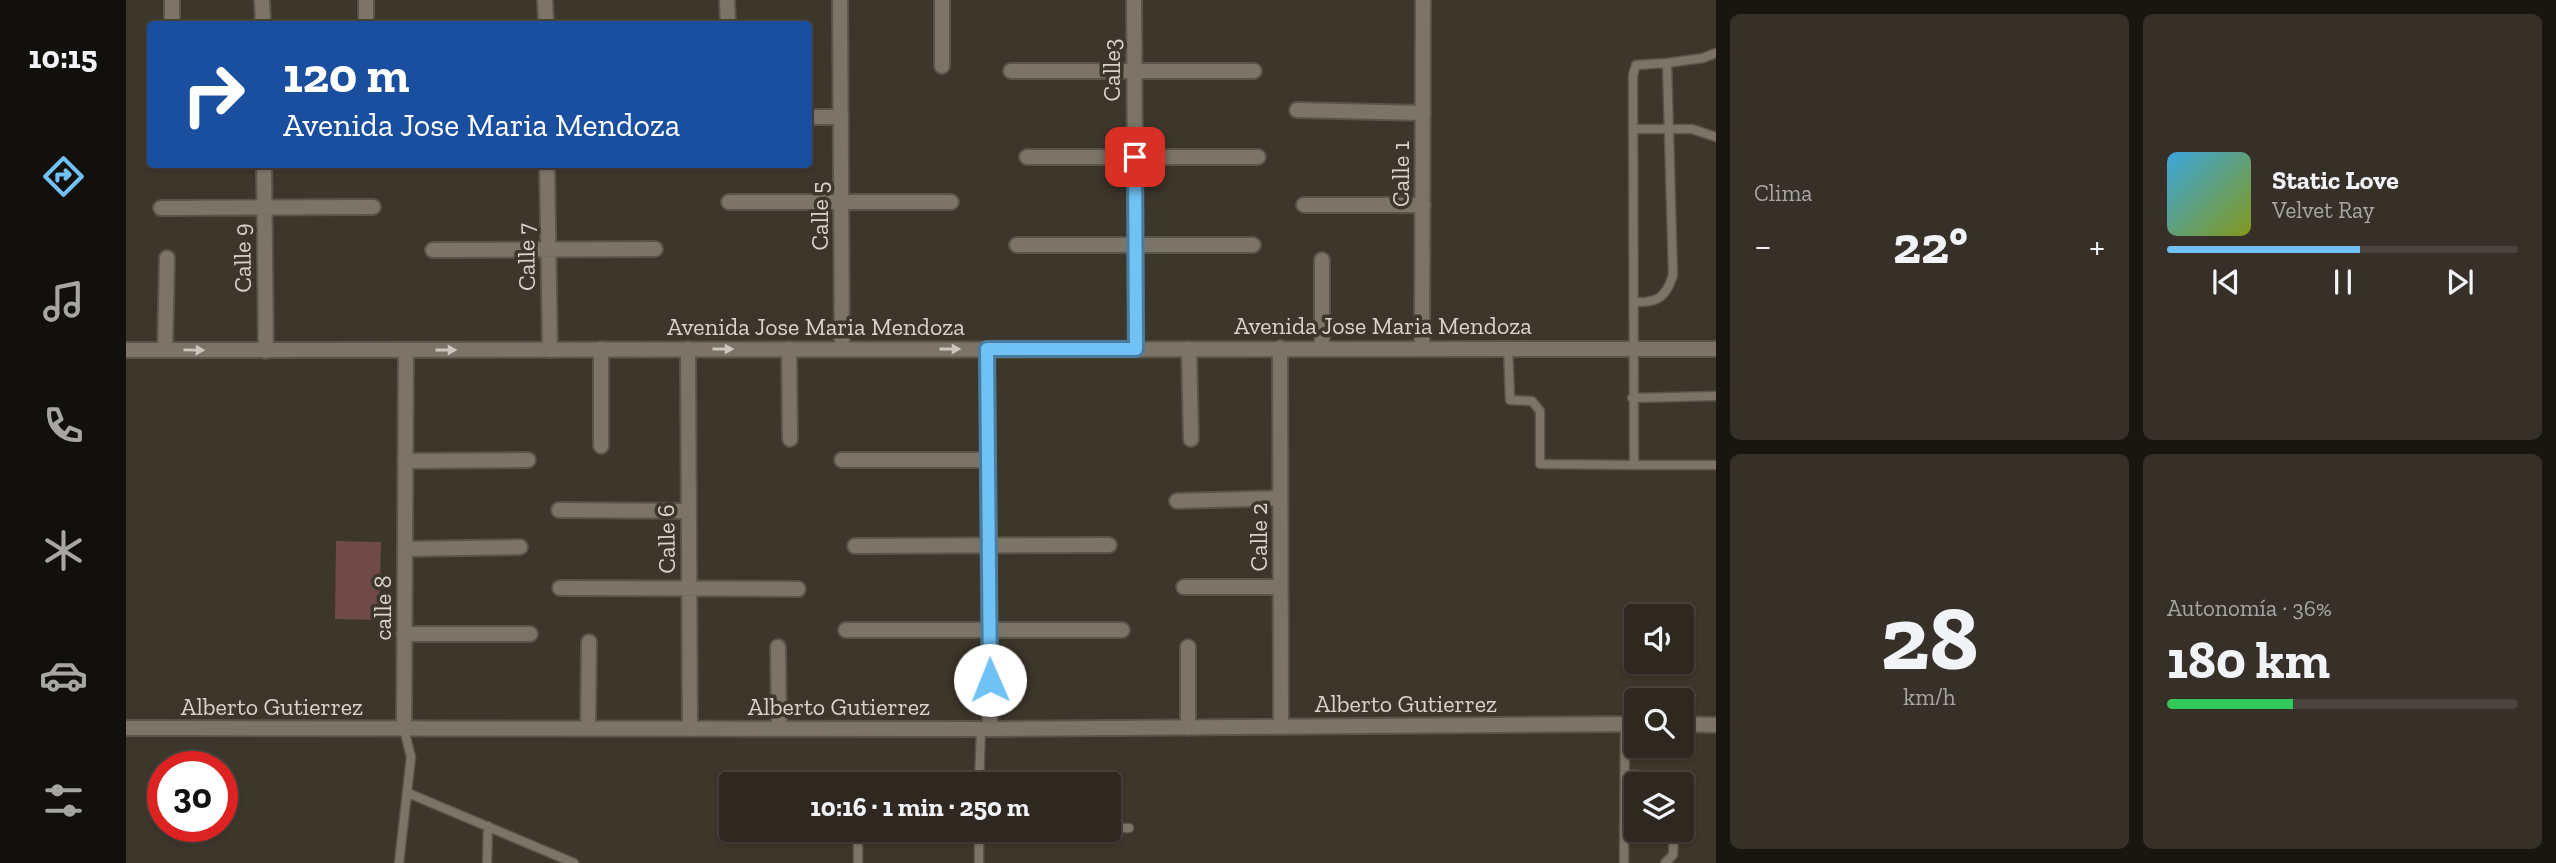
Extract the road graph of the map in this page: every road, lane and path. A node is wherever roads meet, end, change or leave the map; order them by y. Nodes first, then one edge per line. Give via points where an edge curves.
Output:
1 (172, 0) edge
2 (262, 0) edge
3 (366, 0) edge
4 (545, 0) edge
5 (727, 0) edge
6 (840, 0) edge
7 (942, 0) edge
8 (1134, 0) edge
9 (1423, 0) edge
10 (172, 21) edge
11 (263, 21) edge
12 (366, 21) edge
13 (546, 21) edge
14 (727, 21) edge
15 (1716, 53) edge
16 (1667, 63) junction
17 (942, 66) dead end
18 (1011, 71) dead end
19 (1134, 71) junction
20 (1254, 71) dead end
21 (1297, 110) dead end
22 (1423, 113) junction
23 (812, 117) edge
24 (841, 117) junction
25 (1633, 129) junction
26 (1670, 129) junction
27 (1716, 136) edge
28 (1027, 157) dead end
29 (1135, 157) junction
30 (1258, 157) dead end
31 (264, 168) edge
32 (547, 168) edge
33 (841, 201) junction
34 (729, 202) dead end
35 (951, 202) dead end
36 (1304, 205) dead end
37 (1423, 205) junction
38 (264, 207) junction
39 (373, 207) dead end
40 (161, 208) dead end
41 (1017, 245) dead end
42 (1135, 245) junction
43 (1253, 245) dead end
44 (655, 248) dead end
45 (548, 249) junction
46 (433, 250) dead end
47 (167, 258) dead end
48 (1322, 260) dead end
49 (1634, 302) junction
50 (1508, 347) junction
51 (842, 348) junction
52 (1280, 348) junction
53 (1322, 348) junction
54 (1422, 348) junction
55 (1632, 348) junction
56 (126, 349) edge
57 (550, 349) junction
58 (601, 349) junction
59 (688, 349) junction
60 (789, 349) junction
61 (987, 349) junction
62 (1136, 349) junction
63 (1189, 349) junction
64 (1716, 349) edge
65 (165, 350) junction
66 (265, 351) junction
67 (406, 351) junction
68 (1716, 396) edge
69 (1632, 398) junction
70 (790, 439) dead end
71 (1191, 439) dead end
72 (601, 446) dead end
73 (528, 460) dead end
74 (842, 460) dead end
75 (988, 460) junction
76 (405, 461) junction
77 (1716, 465) edge
78 (1634, 466) junction
79 (1280, 498) junction
80 (1177, 501) dead end
81 (559, 510) dead end
82 (689, 511) junction
83 (855, 545) dead end
84 (1109, 545) dead end
85 (989, 546) junction
86 (520, 547) dead end
87 (405, 549) junction
88 (1184, 587) dead end
89 (1280, 587) junction
90 (560, 588) dead end
91 (690, 589) junction
92 (798, 589) dead end
93 (846, 630) dead end
94 (1122, 630) dead end
95 (989, 631) junction
96 (404, 634) junction
97 (530, 634) dead end
98 (589, 642) dead end
99 (778, 647) dead end
100 (1188, 648) dead end
101 (1624, 724) edge
102 (1694, 724) edge
103 (1716, 724) edge
104 (1188, 727) junction
105 (1281, 727) junction
106 (126, 728) edge
107 (404, 729) junction
108 (588, 729) junction
109 (690, 729) junction
110 (779, 729) junction
111 (986, 729) junction
112 (981, 772) edge
113 (408, 793) junction
114 (488, 826) junction
115 (1121, 828) edge
116 (1129, 828) dead end
117 (858, 842) edge
118 (979, 842) edge
119 (1624, 842) edge
120 (1674, 842) edge
121 (399, 863) edge
122 (487, 863) edge
123 (574, 863) edge
124 (858, 863) edge
125 (979, 863) edge
126 (1624, 863) edge
127 (1665, 863) edge

1 - 10 street
2 - 11 street
3 - 12 street
4 - 13 street
5 - 14 street
6 - 24 street, Calle 5
7 - 17 street
8 - 19 street, Calle3
9 - 22 street, Calle 1
15 - 16 lane
16 - 25 lane via 1636,65
16 - 26 lane
18 - 19 street
19 - 20 street
19 - 29 street, Calle3
21 - 22 street
22 - 37 street, Calle 1
23 - 24 street
24 - 33 street, Calle 5
25 - 26 lane
25 - 49 lane
26 - 27 lane
26 - 49 lane via 1673,275 1662,298 1654,303
28 - 29 street
29 - 30 street
29 - 42 street, Calle3
31 - 38 street, Calle 9
32 - 45 street, Calle 7
33 - 34 street
33 - 35 street
33 - 51 street, Calle 5
36 - 37 street
37 - 54 street, Calle 1
38 - 39 street
38 - 40 street
38 - 66 street, Calle 9
41 - 42 street
42 - 43 street
42 - 62 street, Calle3
44 - 45 street
45 - 46 street
45 - 57 street, Calle 7
47 - 65 street
48 - 53 street
49 - 55 lane
50 - 54 street, Avenida Jose Maria Mendoza
50 - 55 street, Avenida Jose Maria Mendoza
50 - 78 lane via 1510,400 1532,401 1540,411 1540,464
51 - 60 street, Avenida Jose Maria Mendoza
51 -> 61 street, Avenida Jose Maria Mendoza
52 - 53 street, Avenida Jose Maria Mendoza
52 - 63 street, Avenida Jose Maria Mendoza
52 - 79 street, Calle 2
53 - 54 street, Avenida Jose Maria Mendoza
55 - 64 street, Avenida Jose Maria Mendoza
55 - 69 lane
56 - 65 street, Avenida Jose Maria Mendoza
57 - 58 street, Avenida Jose Maria Mendoza
67 -> 57 street, Avenida Jose Maria Mendoza
58 - 59 street, Avenida Jose Maria Mendoza
58 - 72 street
59 -> 60 street, Avenida Jose Maria Mendoza
59 - 82 street, Calle 6
60 - 70 street
61 - 62 street, Avenida Jose Maria Mendoza
61 - 75 street
62 - 63 street, Avenida Jose Maria Mendoza
63 - 71 street
65 -> 66 street, Avenida Jose Maria Mendoza
66 - 67 street, Avenida Jose Maria Mendoza
67 - 76 street, calle 8
68 - 69 lane
69 - 78 lane
73 - 76 street
74 - 75 street
75 - 85 street
76 - 87 street, calle 8
77 - 78 lane
79 - 80 street
79 - 89 street, Calle 2
81 - 82 street
82 - 91 street, Calle 6
83 - 85 street
84 - 85 street
85 - 95 street
86 - 87 street
87 - 96 street, calle 8
88 - 89 street
89 - 105 street, Calle 2
90 - 91 street
91 - 92 street
91 - 109 street, Calle 6
93 - 95 street
94 - 95 street
95 - 111 street
96 - 97 street
96 - 107 street, calle 8
98 - 108 street
99 - 110 street
100 - 104 street
101 - 105 street, Alberto Gutierrez
102 - 103 street
104 - 105 street, Alberto Gutierrez
104 - 111 street, Alberto Gutierrez
106 - 107 street, Alberto Gutierrez
107 - 108 street, Alberto Gutierrez
107 - 113 lane, calle 8 via 411,757
108 - 109 street, Alberto Gutierrez
109 - 110 street, Alberto Gutierrez
110 - 111 street, Alberto Gutierrez
111 - 112 lane
113 - 114 lane
113 - 121 lane, calle 8
114 - 122 lane
114 - 123 lane
115 - 116 lane
117 - 124 lane
118 - 125 lane
119 - 126 lane
120 - 127 lane via 1673,855

